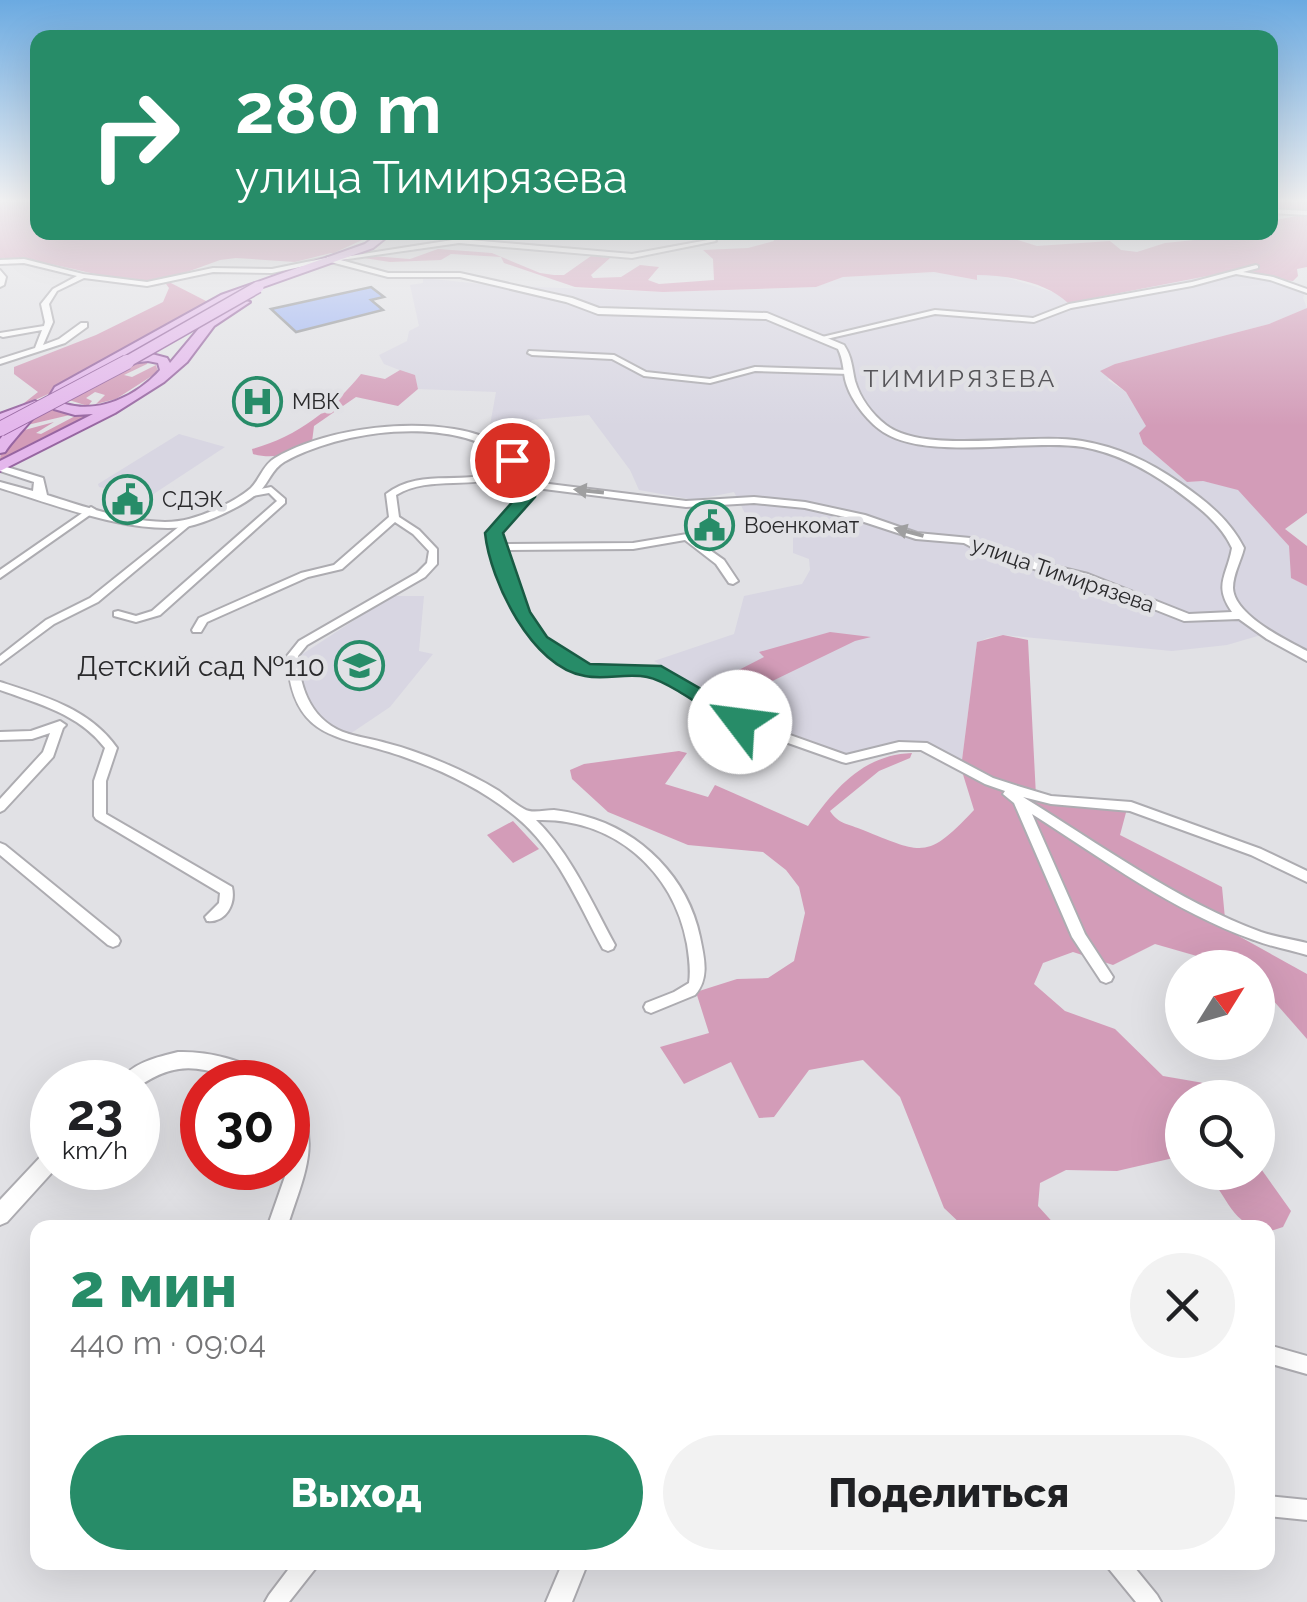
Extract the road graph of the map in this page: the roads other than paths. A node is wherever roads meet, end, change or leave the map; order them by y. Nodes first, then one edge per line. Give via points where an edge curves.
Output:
1 (82, 277) edge
2 (89, 277) edge
3 (181, 277) edge
4 (284, 277) edge
5 (286, 277) edge
6 (296, 277) edge
7 (468, 277) edge
8 (1218, 277) edge
9 (1261, 277) edge
10 (1307, 291) edge
11 (84, 325) dead end
12 (48, 326) junction
13 (3, 335) dead end
14 (822, 338) junction
15 (38, 351) junction
16 (532, 352) dead end
17 (0, 362) edge
18 (102, 366) junction
19 (849, 372) junction
20 (159, 379) junction
21 (67, 387) junction
22 (123, 400) junction
23 (0, 420) edge
24 (0, 429) edge
25 (0, 449) edge
26 (508, 453) junction
27 (0, 468) edge
28 (530, 483) junction
29 (0, 485) edge
30 (42, 493) junction
31 (253, 493) junction
32 (91, 510) junction
33 (394, 518) junction
34 (186, 524) junction
35 (496, 546) junction
36 (0, 575) edge
37 (733, 580) dead end
38 (118, 614) dead end
39 (1242, 615) junction
40 (197, 630) dead end
41 (1307, 658) edge
42 (0, 661) edge
43 (0, 686) edge
44 (71, 713) junction
45 (57, 728) junction
46 (0, 736) edge
47 (989, 781) junction
48 (1019, 800) junction
49 (0, 807) edge
50 (524, 816) junction
51 (0, 848) edge
52 (1307, 878) edge
53 (212, 917) dead end
54 (113, 941) dead end
55 (608, 945) dead end
56 (1307, 949) edge
57 (1106, 977) dead end
58 (652, 1007) dead end
59 (192, 1060) edge
60 (160, 1063) edge
61 (30, 1182) edge
62 (289, 1190) edge
63 (0, 1214) edge
64 (280, 1220) edge
65 (1275, 1356) edge
66 (1307, 1365) edge
67 (1275, 1507) edge
68 (1307, 1510) edge
69 (302, 1570) edge
70 (573, 1570) edge
71 (1123, 1570) edge
72 (276, 1602) edge
73 (559, 1602) edge
74 (1150, 1602) edge

1 - 12 street via 49,296
2 - 3 street via 147,284
4 - 18 main road via 225,297
5 - 24 main road, bridge
6 - 20 main road via 210,323
7 - 14 street via 598,311 767,316
8 - 14 street via 1069,306 1034,320 936,312
9 - 10 street
11 - 15 street
12 - 13 street
12 - 15 street
14 - 19 street via 845,352
15 - 17 street
16 - 19 street via 614,357 644,374 693,380 756,369
18 - 20 main road via 154,358 167,367
18 - 21 main road
19 - 39 street via 876,421 908,439 1092,442 1156,471 1233,536 1238,554 1226,586
20 - 22 main road
21 - 22 main road via 56,400 68,410 97,410
21 - 23 main road
21 - 25 main road via 22,418
22 - 27 main road
26 - 28 street
26 - 31 street via 439,432 348,434 275,462
26 - 33 street via 512,467 485,482 425,481 398,488 390,494
27 - 30 street via 36,478
28 - 35 street via 526,500 494,533
39 -> 28 street, улица Тимирязева via 1188,618 966,540 916,536 805,505 686,504
29 - 30 street
30 - 32 street
31 - 34 street
31 - 38 street via 272,490 282,501 156,613 136,619
32 - 34 street
32 - 36 street
33 - 40 street via 338,566 203,620
33 - 50 street via 426,540 434,551 432,564 303,643 292,656 294,687 335,734 451,772
34 - 42 street via 94,600 50,622
35 - 37 street via 633,546 687,537
35 - 47 street via 528,626 574,666 654,670 740,722 846,759 912,744
39 - 41 street
43 - 44 street
44 - 45 street
44 - 53 street via 102,733 110,748 100,781 100,816 227,891 226,905
45 - 46 street
45 - 49 street via 48,754
47 - 48 street
47 - 52 street via 1051,800 1131,807 1256,852
48 - 56 street via 1214,915
48 - 57 street via 1080,937
50 - 55 street via 556,853
50 - 58 street via 553,814 618,836 660,866 678,890 694,934 697,981
51 - 54 street
59 - 60 street
61 - 63 street
62 - 64 street
65 - 66 street
67 - 68 street
69 - 72 street
70 - 73 street
71 - 74 street

